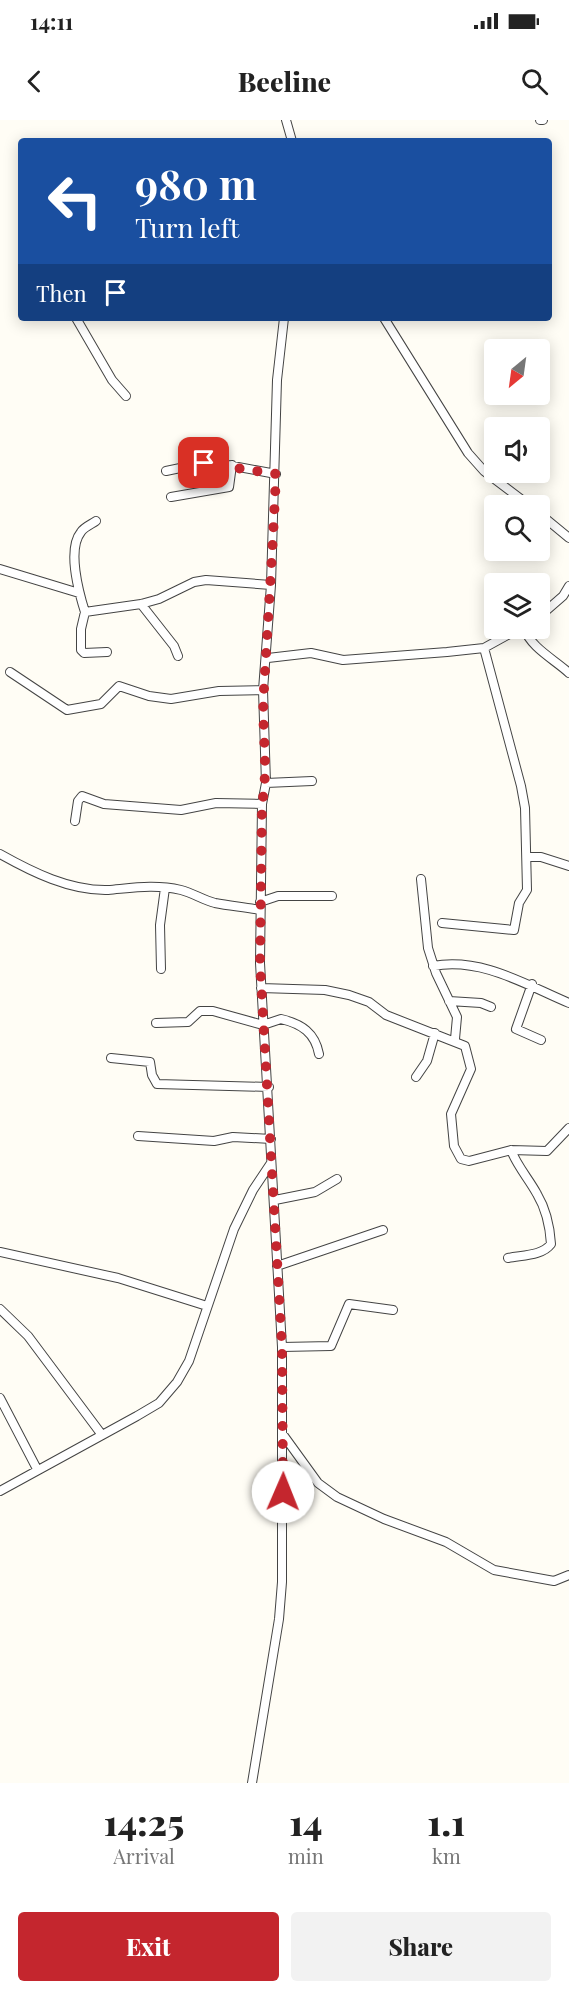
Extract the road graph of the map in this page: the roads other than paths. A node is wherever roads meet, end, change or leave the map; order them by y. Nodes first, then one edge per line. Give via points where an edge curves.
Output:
1 (286, 120) edge
2 (291, 138) edge
3 (78, 321) edge
4 (284, 321) edge
5 (386, 321) edge
6 (126, 396) dead end
7 (232, 465) junction
8 (166, 471) dead end
9 (276, 474) junction
10 (516, 495) edge
11 (171, 497) dead end
12 (96, 521) dead end
13 (550, 522) edge
14 (569, 538) edge
15 (0, 569) edge
16 (271, 585) junction
17 (569, 586) edge
18 (79, 593) junction
19 (141, 604) junction
20 (550, 607) edge
21 (85, 612) junction
22 (501, 639) edge
23 (529, 639) edge
24 (484, 648) junction
25 (107, 652) dead end
26 (178, 656) dead end
27 (268, 658) junction
28 (9, 672) dead end
29 (569, 673) edge
30 (263, 690) junction
31 (312, 781) dead end
32 (266, 783) junction
33 (262, 804) junction
34 (75, 821) dead end
35 (0, 854) edge
36 (527, 857) junction
37 (569, 866) edge
38 (421, 879) dead end
39 (165, 888) junction
40 (332, 896) dead end
41 (260, 906) junction
42 (442, 924) dead end
43 (433, 966) junction
44 (161, 969) dead end
45 (532, 984) junction
46 (261, 987) junction
47 (449, 1000) junction
48 (569, 1003) edge
49 (491, 1007) dead end
50 (156, 1023) dead end
51 (262, 1024) junction
52 (435, 1033) junction
53 (455, 1040) junction
54 (541, 1040) dead end
55 (319, 1054) dead end
56 (111, 1058) dead end
57 (416, 1077) dead end
58 (269, 1087) junction
59 (569, 1128) edge
60 (138, 1136) dead end
61 (271, 1139) junction
62 (511, 1150) junction
63 (272, 1162) junction
64 (337, 1179) dead end
65 (275, 1200) junction
66 (383, 1230) dead end
67 (0, 1252) edge
68 (508, 1258) dead end
69 (277, 1266) junction
70 (207, 1306) junction
71 (0, 1309) edge
72 (393, 1310) dead end
73 (282, 1347) junction
74 (0, 1398) edge
75 (102, 1435) junction
76 (284, 1436) junction
77 (37, 1468) junction
78 (0, 1491) edge
79 (569, 1575) edge
80 (252, 1783) edge

1 - 2 street
3 - 6 street
4 - 9 street via 277,380
5 - 10 street via 468,453
7 - 8 street via 204,463
7 - 9 street
7 - 11 street via 229,487
9 - 16 street
12 - 18 street via 81,531 77,540 75,567
13 - 14 street
15 - 18 street
16 - 19 street via 206,580
16 - 27 street
17 - 20 street
18 - 21 street
19 - 21 street
19 - 26 street
21 - 25 street via 81,650
22 - 24 street
23 - 29 street
24 - 27 street via 343,660 311,653
24 - 36 street via 519,775
27 - 30 street
28 - 30 street via 67,710 101,704 119,686 171,699 219,691
30 - 32 street
31 - 32 street
32 - 33 street
33 - 34 street via 216,803 181,810 104,804 82,796
33 - 41 street
35 - 39 street via 45,878 85,888
36 - 37 street
36 - 42 street via 527,890 519,903 514,930
38 - 43 street
39 - 41 street via 214,902
39 - 44 street via 160,925
40 - 41 street via 278,896
41 - 46 street
43 - 45 street via 467,965
43 - 47 street
45 - 48 street
45 - 54 street via 516,1029
46 - 51 street
46 - 52 street via 349,995
47 - 49 street
47 - 53 street via 457,1017
50 - 51 street via 188,1022 200,1011 213,1011
51 - 55 street via 281,1019 299,1024 316,1040
51 - 58 street
52 - 53 street
52 - 57 street via 427,1061
53 - 62 street via 465,1046 471,1069 451,1114 456,1154 461,1160 470,1161
56 - 58 street via 150,1062 157,1084
58 - 61 street
59 - 62 street via 547,1151
60 - 61 street via 214,1142 233,1137
61 - 63 street
62 - 68 street via 538,1195 551,1244 536,1253
63 - 65 street
63 - 70 street via 234,1229
64 - 65 street via 315,1192
65 - 69 street
66 - 69 street
67 - 70 street via 118,1278
69 - 73 street
70 - 75 street via 189,1361 177,1382 159,1402
71 - 75 street via 28,1336
72 - 73 street via 349,1304 331,1346
73 - 76 street
74 - 77 street
75 - 77 street
76 - 79 street via 318,1483 337,1497 446,1542 494,1570 554,1581
76 - 80 street via 281,1600
77 - 78 street

